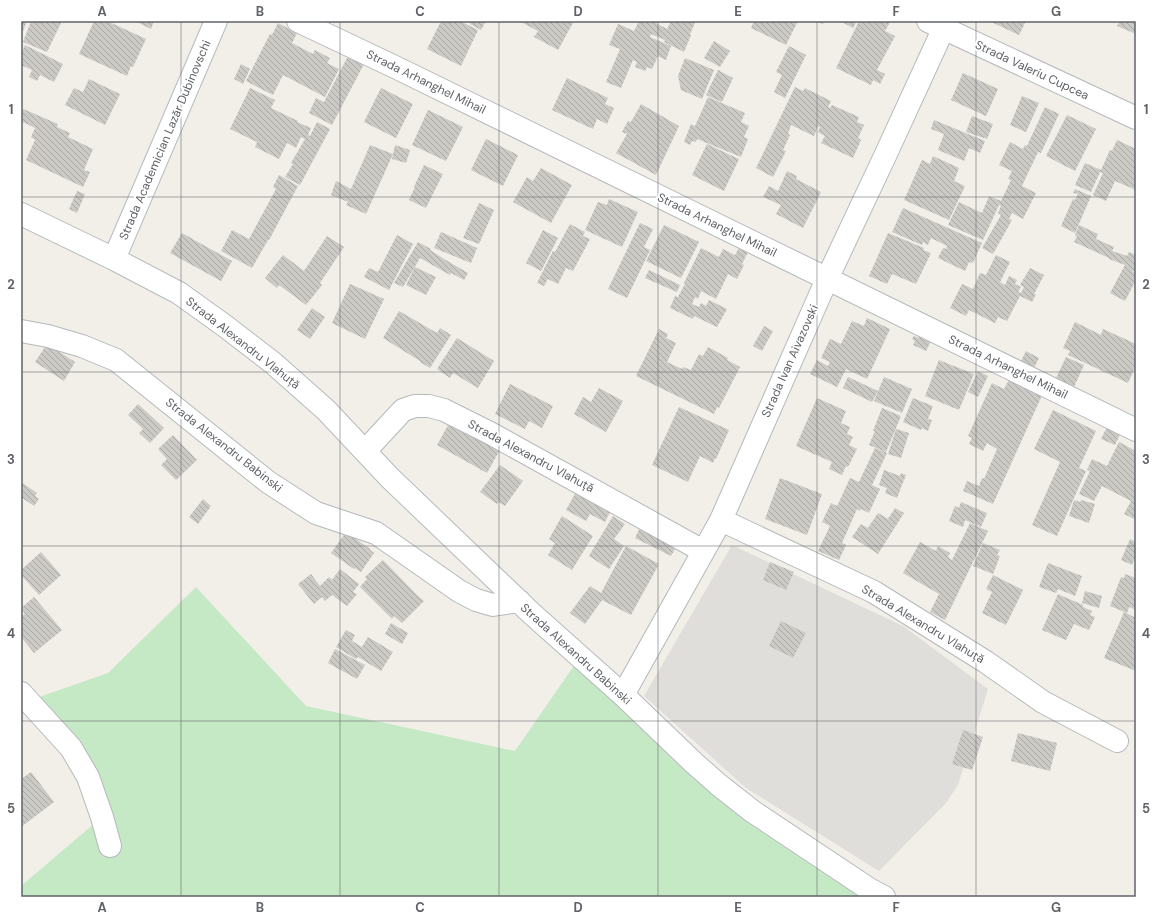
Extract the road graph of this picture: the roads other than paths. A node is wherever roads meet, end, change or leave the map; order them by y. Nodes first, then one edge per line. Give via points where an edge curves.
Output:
1 (216, 21) edge
2 (298, 21) edge
3 (940, 24) edge
4 (1136, 118) edge
5 (21, 214) edge
6 (114, 259) junction
7 (826, 279) junction
8 (21, 331) edge
9 (1136, 430) edge
10 (364, 451) junction
11 (720, 520) junction
12 (703, 551) junction
13 (519, 601) junction
14 (21, 693) edge
15 (623, 695) junction
16 (1117, 742) dead end
17 (110, 846) dead end
18 (884, 897) edge

1 - 6 street, Strada Academician Lazăr Dubinovschi
2 - 7 street, Strada Arhanghel Mihail
3 - 4 street, Strada Valeriu Cupcea
3 - 7 street, Strada Ivan Aivazovski via 885,156
5 - 6 street, Strada Аlexandru Vlahuță
6 - 10 street, Strada Аlexandru Vlahuță via 179,293 225,326 273,363 326,410
7 - 9 street, Strada Arhanghel Mihail
7 - 11 street, Strada Ivan Aivazovski
8 - 13 street, Strada Alexandru Babinski via 82,346 116,360 268,482 316,513 376,532 459,591 493,605
10 - 12 street, Strada Alexandru Vlahuță via 403,410 415,406 429,406 444,410
10 - 13 street, Strada Аlexandru Vlahuță
11 - 12 street, Strada Ivan Aivazovski
11 - 16 street, Strada Аlexandru Vlahuță via 874,592 986,662 1043,702
12 - 15 street, Strada Ivan Aivazovski
13 - 15 street, Strada Alexandru Babinski
14 - 17 street via 71,748 88,777
15 - 18 street, Strada Alexandru Babinski via 719,786 752,811

